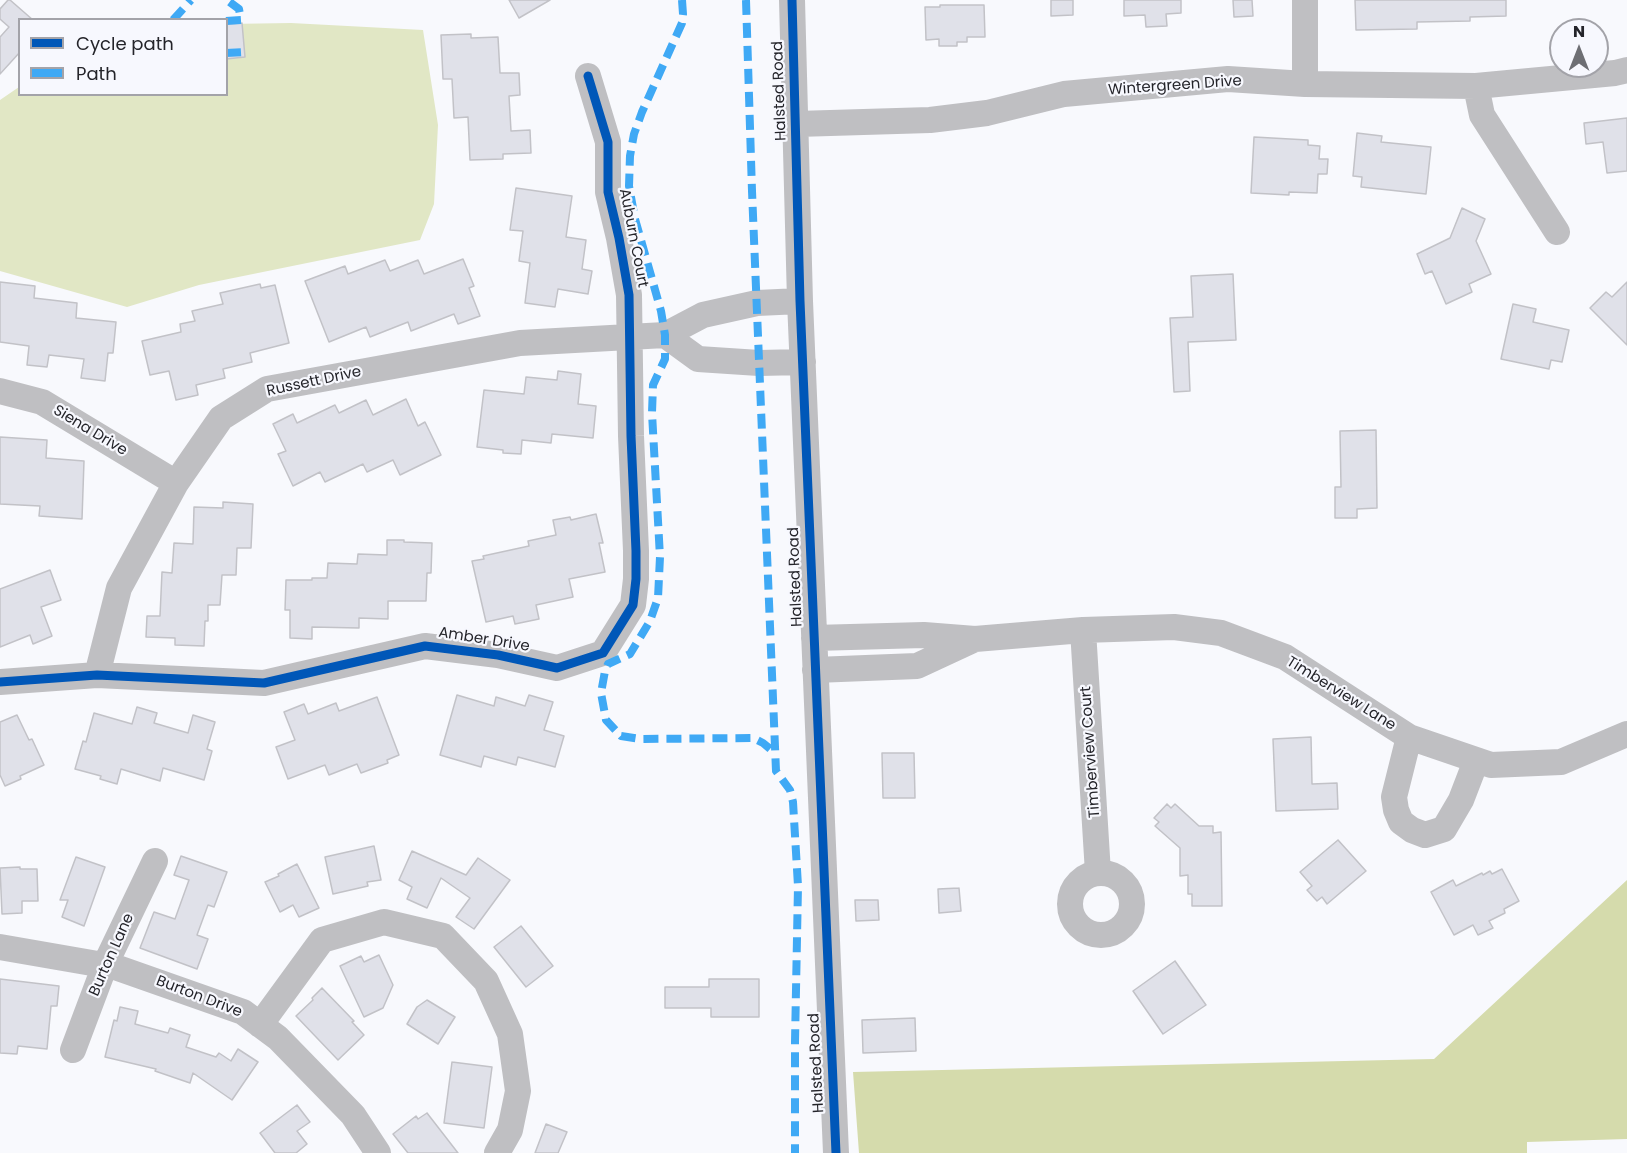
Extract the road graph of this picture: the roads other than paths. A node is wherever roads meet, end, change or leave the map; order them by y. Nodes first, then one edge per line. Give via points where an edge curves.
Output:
1 (792, 0) edge
2 (1305, 0) edge
3 (1627, 70) edge
4 (588, 76) dead end
5 (1305, 84) junction
6 (1476, 86) junction
7 (797, 124) junction
8 (1557, 232) dead end
9 (801, 301) junction
10 (664, 335) junction
11 (629, 337) junction
12 (803, 362) junction
13 (0, 391) edge
14 (176, 483) junction
15 (1083, 630) junction
16 (814, 638) junction
17 (975, 639) junction
18 (815, 670) junction
19 (97, 675) junction
20 (0, 682) edge
21 (1627, 734) edge
22 (1409, 737) junction
23 (1476, 761) junction
24 (155, 861) dead end
25 (1098, 873) dead end
26 (0, 948) edge
27 (105, 965) junction
28 (260, 1025) junction
29 (73, 1050) dead end
30 (378, 1153) edge
31 (498, 1153) edge
32 (836, 1153) edge

1 - 7 street, Halsted Road
2 - 5 street
3 - 6 street, Wintergreen Drive
4 - 11 street, Auburn Court via 608,142 608,192 629,295
5 - 6 street, Wintergreen Drive
5 - 7 street, Wintergreen Drive via 1228,79 1064,94 987,113 930,120
6 - 8 street via 1482,115
7 - 9 street, Halsted Road
9 - 10 street, Russett Drive via 757,303 703,315
9 - 12 street, Halsted Road
10 - 11 street, Russett Drive
10 - 12 street via 698,359
11 - 14 street, Russett Drive via 520,343 267,389 221,418
11 - 19 street, Amber Drive via 636,579 633,605 603,653 557,668 498,655 425,646 264,683
12 - 16 street, Halsted Road
13 - 14 street, Siena Drive via 42,402
14 - 19 street, Russett Drive via 119,588
15 - 17 street, Timberview Lane
15 - 22 street, Timberview Lane via 1174,627 1221,633 1285,657
15 - 25 street, Timberview Court
16 - 17 street, Timberview Lane via 924,634
16 - 18 street, Halsted Road
17 - 18 street, Timberview Lane via 917,666
18 - 32 street, Halsted Road
19 - 20 street, Amber Drive
21 - 23 street, Timberview Lane via 1562,762 1491,765
22 - 23 street, Timberview Lane
22 - 23 street via 1394,797 1396,810 1401,822 1425,835 1444,829 1461,800
24 - 27 street, Burton Lane
26 - 27 street, Burton Drive
27 - 28 street, Burton Drive via 243,1012
27 - 29 street, Burton Lane
28 - 30 street, Burton Drive via 278,1038 353,1115
28 - 31 street via 322,940 384,922 443,936 486,981 510,1034 519,1091 510,1130

